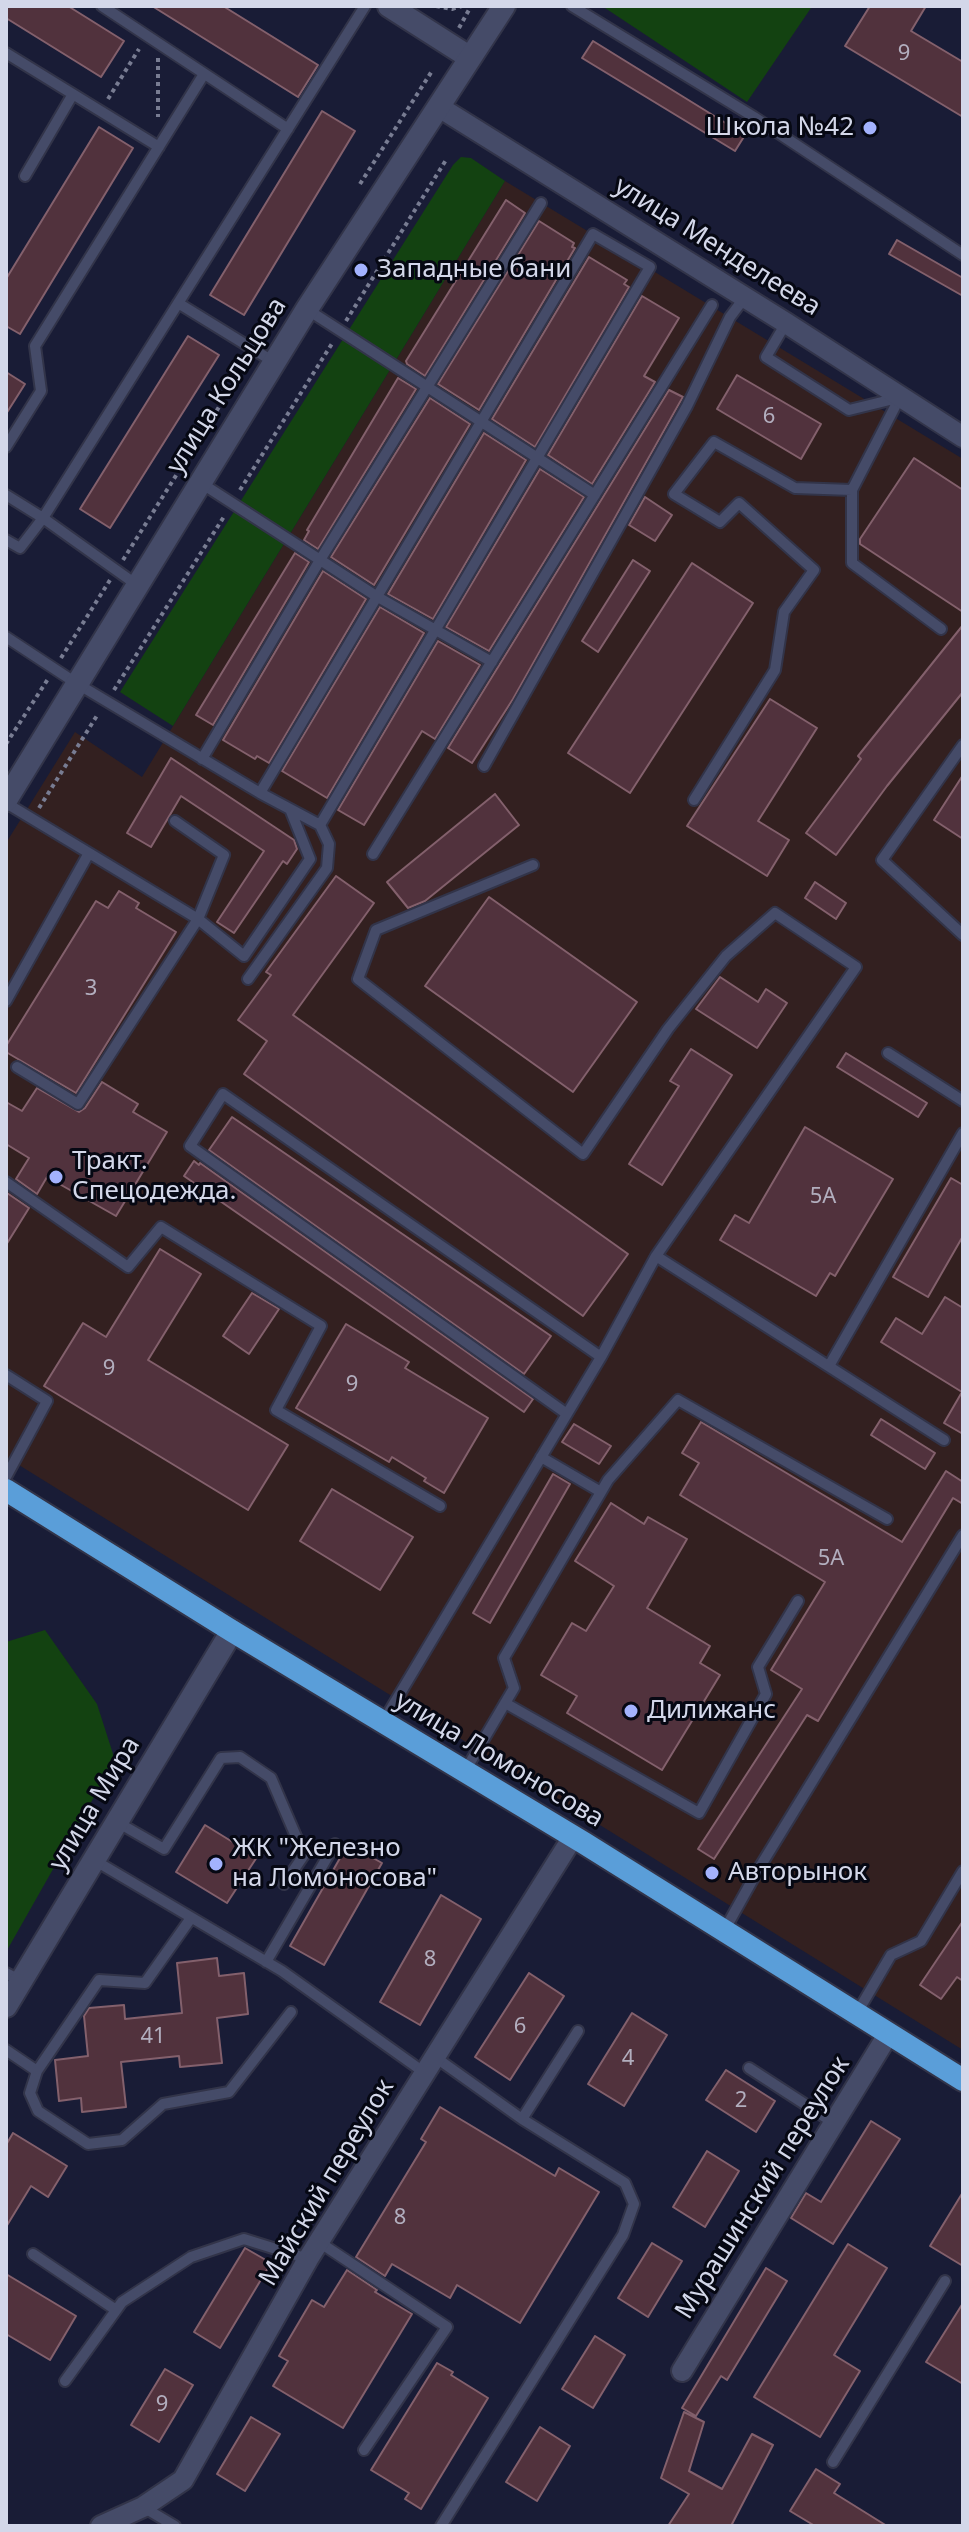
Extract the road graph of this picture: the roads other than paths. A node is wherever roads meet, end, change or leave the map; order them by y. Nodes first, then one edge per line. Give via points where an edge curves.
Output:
1 (102, 6) edge
2 (365, 6) edge
3 (389, 6) edge
4 (504, 6) edge
5 (572, 6) edge
6 (6, 53) edge
7 (469, 57) junction
8 (204, 74) junction
9 (73, 94) junction
10 (439, 107) junction
11 (288, 129) junction
12 (159, 147) junction
13 (25, 176) dead end
14 (541, 203) dead end
15 (963, 255) edge
16 (745, 297) junction
17 (178, 303) junction
18 (712, 305) dead end
19 (307, 309) junction
20 (786, 323) junction
21 (265, 356) junction
22 (427, 387) junction
23 (900, 397) junction
24 (481, 422) junction
25 (963, 437) edge
26 (6, 447) edge
27 (538, 458) junction
28 (200, 483) junction
29 (852, 490) junction
30 (6, 495) edge
31 (595, 495) junction
32 (43, 518) junction
33 (6, 540) edge
34 (320, 560) junction
35 (137, 585) junction
36 (376, 596) junction
37 (941, 629) dead end
38 (436, 630) junction
39 (6, 637) edge
40 (492, 662) junction
41 (76, 683) junction
42 (963, 745) edge
43 (202, 759) junction
44 (484, 766) dead end
45 (260, 793) junction
46 (694, 800) dead end
47 (6, 801) edge
48 (290, 809) junction
49 (175, 821) dead end
50 (320, 825) junction
51 (89, 853) junction
52 (373, 854) dead end
53 (533, 865) dead end
54 (198, 919) junction
55 (963, 935) edge
56 (248, 979) dead end
57 (6, 1001) edge
58 (888, 1053) dead end
59 (17, 1067) dead end
60 (963, 1101) edge
61 (963, 1133) edge
62 (6, 1182) edge
63 (656, 1256) junction
64 (601, 1357) junction
65 (829, 1366) junction
66 (6, 1375) edge
67 (567, 1414) junction
68 (944, 1440) dead end
69 (541, 1457) junction
70 (6, 1477) edge
71 (6, 1490) edge
72 (601, 1492) junction
73 (440, 1506) dead end
74 (887, 1519) dead end
75 (963, 1535) edge
76 (798, 1601) dead end
77 (232, 1631) junction
78 (505, 1703) junction
79 (383, 1722) junction
80 (465, 1771) junction
81 (117, 1822) junction
82 (573, 1837) junction
83 (335, 1844) dead end
84 (94, 1860) junction
85 (963, 1871) edge
86 (284, 1884) dead end
87 (191, 1918) junction
88 (724, 1931) junction
89 (266, 1962) junction
90 (14, 1977) edge
91 (6, 2006) edge
92 (291, 2012) dead end
93 (857, 2014) junction
94 (578, 2031) dead end
95 (889, 2033) junction
96 (6, 2050) edge
97 (430, 2065) junction
98 (749, 2068) dead end
99 (37, 2071) junction
100 (963, 2080) edge
101 (522, 2119) junction
102 (834, 2123) junction
103 (313, 2250) junction
104 (33, 2254) dead end
105 (945, 2281) dead end
106 (116, 2310) junction
107 (682, 2371) dead end
108 (65, 2381) dead end
109 (364, 2450) dead end
110 (833, 2462) dead end
111 (143, 2507) junction
112 (101, 2526) edge
113 (175, 2526) edge
114 (441, 2526) edge

1 - 8 lane
2 - 11 lane
3 - 7 main road
4 - 7 main road, улица Кольцова
5 - 15 lane via 754,117
6 - 9 lane
7 - 10 main road, улица Кольцова
8 - 11 lane
8 - 12 lane
9 - 12 lane
9 - 13 lane
10 - 16 street, улица Менделеева
10 - 19 main road, улица Кольцова
11 - 17 lane
12 - 26 lane via 35,346 41,391
14 - 22 lane
16 - 20 street, улица Менделеева
16 - 44 lane
17 - 21 lane
17 - 32 lane
18 - 31 lane
19 - 21 main road, улица Кольцова
19 - 22 lane
20 - 23 street, улица Менделеева
20 - 23 lane via 766,357 849,410
21 - 28 main road, улица Кольцова
22 - 24 lane
22 - 34 lane
23 - 25 street, улица Менделеева
23 - 29 lane
24 - 27 lane
24 - 27 lane via 593,234 650,267
24 - 36 lane
27 - 31 lane
27 - 38 lane
28 - 34 lane
28 - 35 main road, улица Кольцова
29 - 37 lane via 852,563
29 - 46 lane via 795,488 714,442 674,494 720,522 739,503 814,570 784,612 775,670
30 - 32 lane
31 - 40 lane
32 - 33 lane via 20,548
32 - 35 lane
34 - 36 lane
34 - 43 lane
35 - 41 main road, улица Кольцова
36 - 38 lane
36 - 45 lane
38 - 40 lane
38 - 50 lane
39 - 41 lane
40 - 52 lane
41 - 43 lane
41 - 47 main road, улица Кольцова
42 - 55 lane via 882,860
43 - 45 lane
45 - 48 lane
47 - 51 lane
48 - 50 lane
48 - 54 lane via 310,859 244,956
49 - 54 lane via 224,855
50 - 56 lane via 329,844 327,868
51 - 54 lane
51 - 57 lane
53 - 63 lane via 376,930 358,979 583,1154 668,1029 726,956 775,913 856,967
54 - 59 lane via 78,1104
58 - 60 lane
61 - 65 lane
62 - 73 lane via 128,1267 161,1227 321,1326 276,1410
63 - 64 lane
63 - 65 lane
64 - 67 lane
64 - 67 lane via 223,1094 190,1146
65 - 68 lane
66 - 70 lane via 47,1401
67 - 69 lane
69 - 72 lane
69 - 79 lane
71 - 77 highway, улица Ломоносова
72 - 74 lane via 678,1400
72 - 78 lane via 504,1658 514,1688
75 - 88 lane
76 - 78 lane via 758,1667 766,1694 699,1813
77 - 79 highway, улица Ломоносова
77 - 81 main road, улица Мира
78 - 80 lane
79 - 80 highway, улица Ломоносова
80 - 82 highway, улица Ломоносова
81 - 84 main road, улица Мира
81 - 86 lane via 164,1849 221,1758 240,1757 271,1778 304,1855
82 - 88 highway, улица Ломоносова
82 - 97 street, Майский переулок
83 - 89 lane
84 - 87 lane
84 - 90 main road, улица Мира
85 - 93 lane via 921,1941 891,1955
87 - 89 lane
87 - 99 lane via 145,1983 99,1980
88 - 93 highway, улица Ломоносова
89 - 97 lane
90 - 91 main road, улица Мира
92 - 99 lane via 229,2092 163,2104 122,2140 88,2144 38,2111 30,2093
93 - 95 highway, улица Ломоносова
94 - 101 lane
95 - 100 highway, улица Ломоносова
95 - 102 street, Мурашинский переулок
96 - 99 lane
97 - 101 lane
97 - 103 street, Майский переулок
98 - 102 lane
101 - 114 lane via 625,2183 634,2204 623,2235
102 - 107 street, Мурашинский переулок
103 - 106 lane via 244,2239 191,2257
103 - 109 lane via 447,2327
103 - 111 street, Майский переулок via 183,2480
104 - 106 lane
105 - 110 lane
106 - 108 lane
111 - 112 street, Майский переулок
111 - 113 lane

